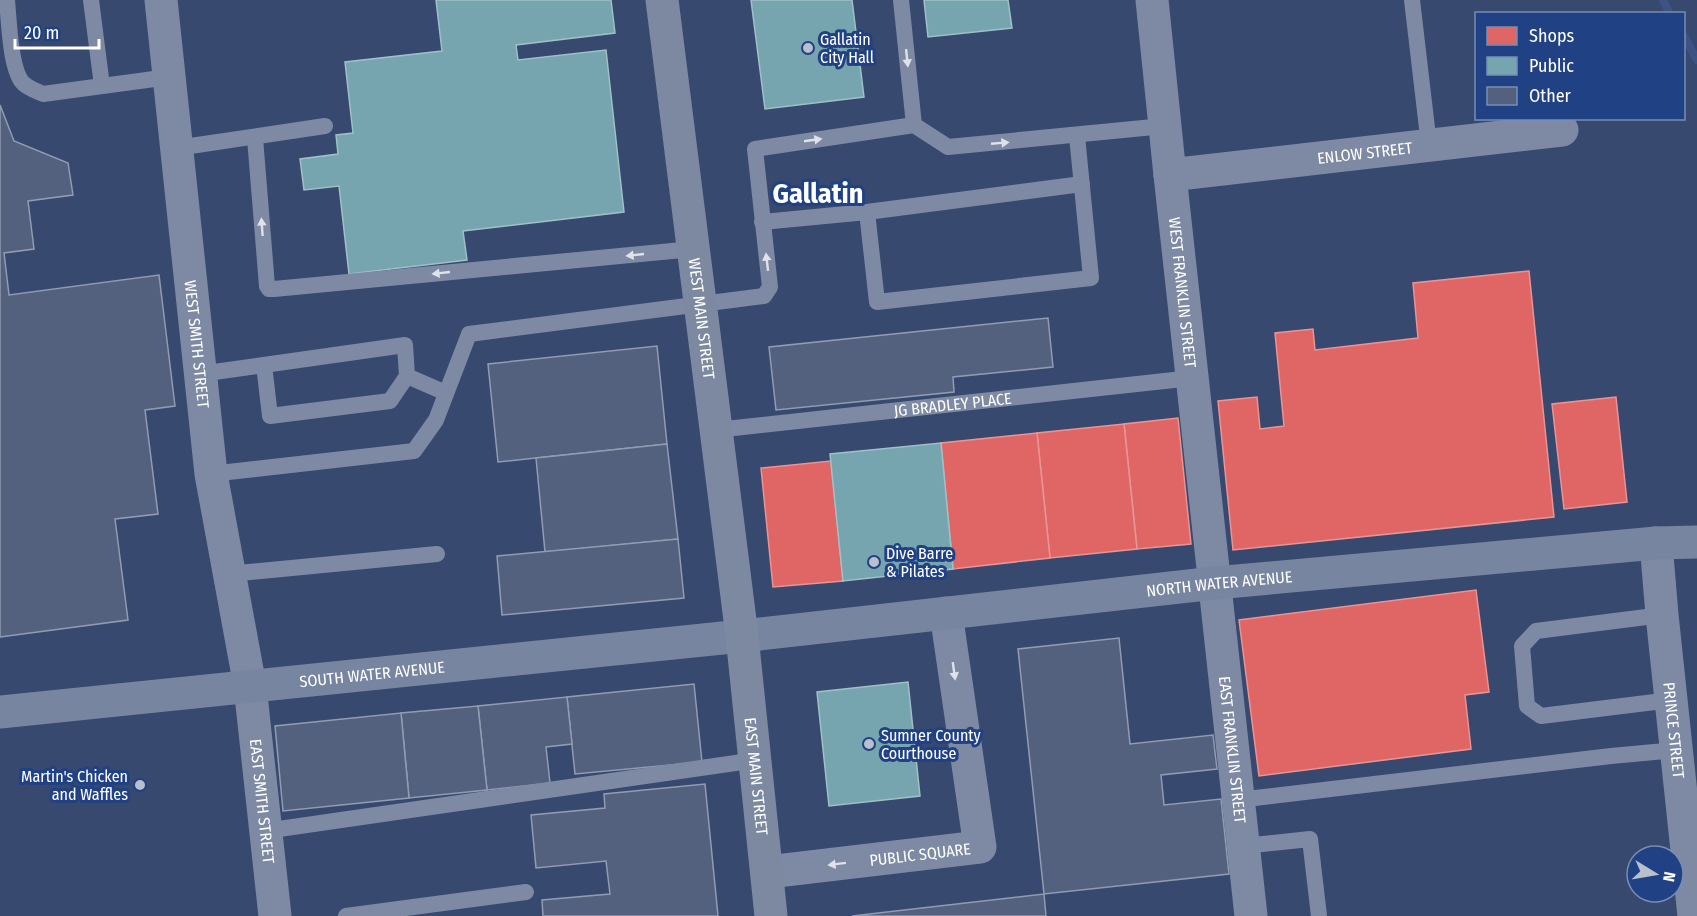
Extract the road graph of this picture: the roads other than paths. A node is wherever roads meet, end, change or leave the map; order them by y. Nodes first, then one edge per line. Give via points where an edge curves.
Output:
1 (7, 0) edge
2 (91, 0) edge
3 (161, 0) edge
4 (662, 0) edge
5 (901, 0) edge
6 (1152, 0) edge
7 (1412, 0) edge
8 (169, 77) junction
9 (102, 86) junction
10 (914, 125) junction
11 (325, 126) dead end
12 (1164, 126) junction
13 (1562, 130) dead end
14 (1077, 136) junction
15 (255, 138) junction
16 (1429, 145) junction
17 (177, 148) junction
18 (1170, 175) junction
19 (1082, 184) junction
20 (867, 212) junction
21 (762, 222) junction
22 (693, 249) junction
23 (700, 303) junction
24 (264, 365) junction
25 (200, 374) junction
26 (407, 376) junction
27 (1192, 378) junction
28 (446, 393) junction
29 (716, 430) junction
30 (211, 474) junction
31 (1697, 542) edge
32 (1656, 543) junction
33 (437, 554) dead end
34 (229, 574) junction
35 (1215, 583) junction
36 (946, 613) junction
37 (1662, 615) junction
38 (742, 636) junction
39 (250, 686) junction
40 (1671, 700) junction
41 (0, 711) edge
42 (1676, 750) junction
43 (756, 760) junction
44 (1238, 800) junction
45 (265, 831) junction
46 (1243, 846) junction
47 (768, 872) junction
48 (526, 892) dead end
49 (275, 916) edge
50 (346, 916) edge
51 (771, 916) edge
52 (1251, 916) edge
53 (1319, 916) edge
54 (1694, 916) edge

1 - 9 lane via 14,67 22,82 43,94
2 - 9 lane
3 - 8 street, WEST SMITH STREET
4 - 22 main road, WEST MAIN STREET
5 -> 10 lane
6 - 12 street, WEST FRANKLIN STREET
7 - 16 lane
8 - 9 lane
8 - 17 street, WEST SMITH STREET
10 -> 14 lane via 948,147
21 -> 10 lane via 755,148
11 - 15 lane
12 - 14 lane
12 - 18 street, WEST FRANKLIN STREET
13 - 16 street, ENLOW STREET
14 - 19 lane
15 - 17 lane
22 -> 15 lane via 269,289
16 - 18 street, ENLOW STREET
17 - 25 street, WEST SMITH STREET
18 - 27 street, WEST FRANKLIN STREET
19 - 20 lane
19 - 20 lane via 1091,278 878,302
20 - 21 lane
23 -> 21 lane via 764,296 770,287
22 - 23 main road, WEST MAIN STREET
23 - 28 lane via 469,334
23 - 29 main road, WEST MAIN STREET
24 - 25 lane
24 - 26 lane via 405,345
24 - 26 lane via 270,416 390,401
25 - 30 street, WEST SMITH STREET
26 - 28 lane
27 - 29 lane, JG BRADLEY PLACE
27 - 35 street, WEST FRANKLIN STREET
28 - 30 lane via 436,420 414,452
29 - 38 main road, WEST MAIN STREET
30 - 34 street, WEST SMITH STREET
31 - 32 main road, NORTH WATER AVENUE
32 - 35 main road, NORTH WATER AVENUE
32 - 37 street, PRINCE STREET
33 - 34 lane
34 - 39 street, WEST SMITH STREET
35 - 36 main road, NORTH WATER AVENUE
35 - 44 street, EAST FRANKLIN STREET
36 - 38 main road, NORTH WATER AVENUE
36 -> 47 street, PUBLIC SQUARE via 980,847
37 - 40 street, PRINCE STREET
37 - 40 lane via 1536,631 1522,646 1527,706 1541,716
38 - 39 main road, SOUTH WATER AVENUE
38 - 43 main road, EAST MAIN STREET
39 - 41 main road, SOUTH WATER AVENUE
39 - 45 street, EAST SMITH STREET
40 - 42 street, PRINCE STREET
42 - 44 lane
42 - 54 street, PRINCE STREET
43 - 45 lane
43 - 47 main road, EAST MAIN STREET
44 - 46 street, EAST FRANKLIN STREET
45 - 49 street, EAST SMITH STREET
46 - 52 street, EAST FRANKLIN STREET
46 - 53 lane via 1310,839
47 - 51 main road, EAST MAIN STREET
48 - 50 lane

